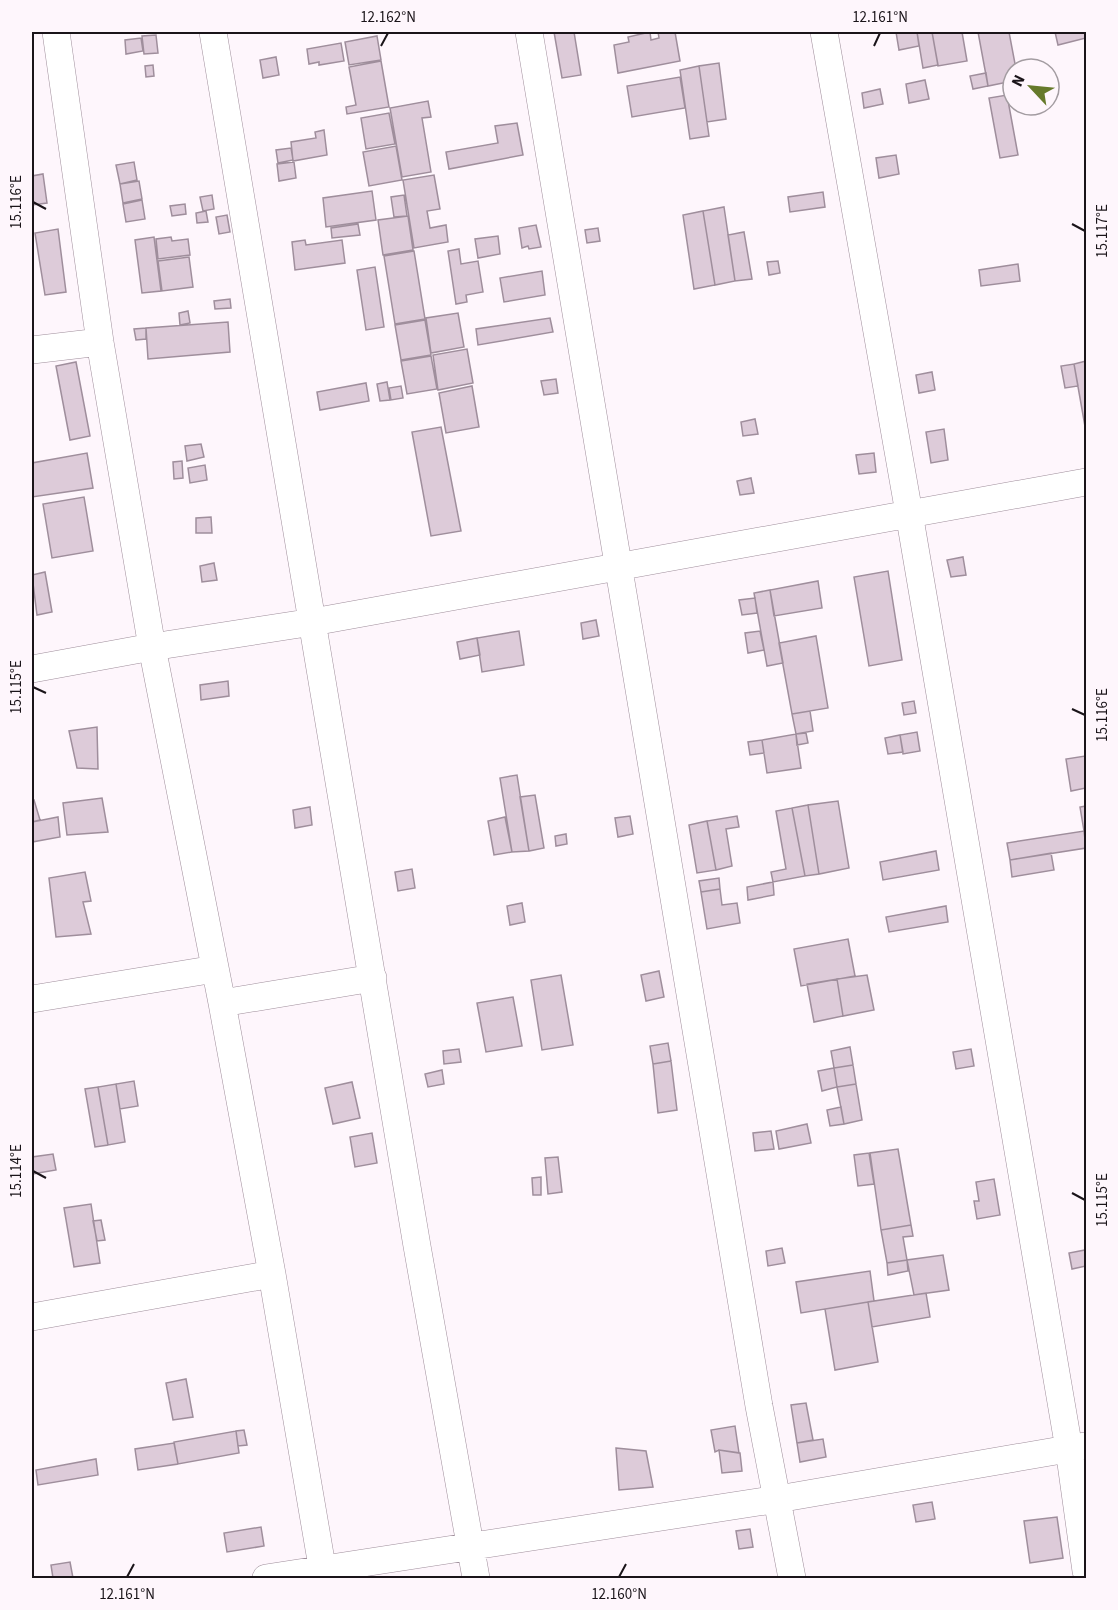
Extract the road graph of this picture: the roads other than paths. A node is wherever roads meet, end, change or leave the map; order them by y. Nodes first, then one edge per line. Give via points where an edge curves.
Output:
1 (56, 32) edge
2 (213, 32) edge
3 (529, 32) edge
4 (824, 32) edge
5 (100, 342) junction
6 (32, 350) edge
7 (1086, 482) edge
8 (909, 513) junction
9 (619, 566) junction
10 (313, 622) junction
11 (152, 647) junction
12 (32, 669) edge
13 (215, 969) junction
14 (373, 978) junction
15 (32, 999) edge
16 (222, 1003) junction
17 (272, 1274) junction
18 (32, 1317) edge
19 (1078, 1447) edge
20 (778, 1498) junction
21 (470, 1547) junction
22 (1086, 1571) edge
23 (324, 1574) edge
24 (266, 1578) edge
25 (476, 1578) edge
26 (792, 1578) edge

1 - 5 street
2 - 10 street
3 - 9 street
4 - 8 street
5 - 6 street
5 - 11 street
7 - 8 street
8 - 9 street
8 - 19 street
9 - 10 street
9 - 20 street via 759,1406
10 - 11 street
10 - 14 street
11 - 12 street
11 - 13 street
13 - 15 street
13 - 16 street
14 - 16 street
14 - 21 street
16 - 17 street
17 - 18 street
17 - 23 street
19 - 20 street
19 - 22 street
20 - 21 street
20 - 26 street
21 - 23 street
21 - 25 street
23 - 24 street

